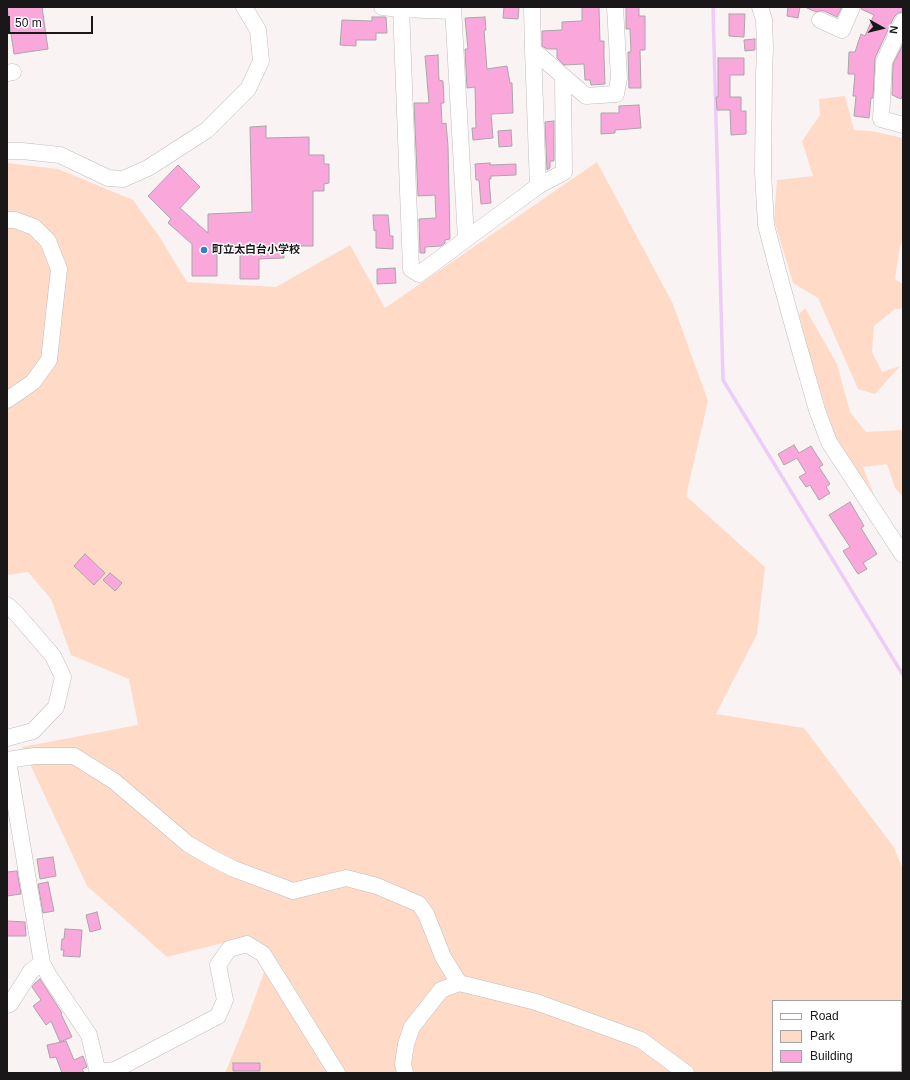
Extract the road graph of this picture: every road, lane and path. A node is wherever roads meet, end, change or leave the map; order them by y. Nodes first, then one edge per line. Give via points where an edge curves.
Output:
1 (244, 7) edge
2 (382, 7) edge
3 (532, 7) edge
4 (615, 7) edge
5 (760, 7) edge
6 (852, 7) edge
7 (401, 8) edge
8 (453, 9) edge
9 (820, 20) dead end
10 (903, 21) edge
11 (533, 50) junction
12 (563, 76) junction
13 (903, 125) edge
14 (7, 151) edge
15 (538, 186) junction
16 (7, 220) edge
17 (466, 239) junction
18 (7, 400) edge
19 (903, 555) edge
20 (7, 605) edge
21 (7, 738) edge
22 (7, 760) edge
23 (7, 763) edge
24 (42, 963) junction
25 (459, 983) junction
26 (7, 1005) edge
27 (98, 1073) edge
28 (337, 1073) edge
29 (405, 1073) edge
30 (686, 1073) edge

1 - 14 street via 258,30 261,61 248,89 207,130 148,168 123,179 108,178 60,155
2 - 7 street
3 - 11 street
4 - 12 street via 619,78 616,94 586,96
5 - 19 street via 764,20 766,47 763,172 766,225 778,271 817,410 829,442
6 - 9 street via 842,30
7 - 8 street
7 - 17 street via 410,268 419,274
8 - 17 street
10 - 13 street via 884,62 881,119
11 - 12 street
11 - 15 street
12 - 15 street via 564,172
15 - 17 street
16 - 18 street via 15,220 34,227 48,241 59,268 49,360 33,382
20 - 21 street via 53,656 63,677 56,707 33,731
22 - 25 street via 35,756 74,756 114,781 188,844 234,869 293,891 346,878 377,886 419,904 426,914 443,957
23 - 24 street
24 - 26 street via 31,971
24 - 27 street via 89,1035
25 - 29 street via 440,990 412,1027 406,1044 403,1064
25 - 30 street via 536,1002 641,1040
27 - 28 street via 115,1070 218,1016 225,1000 218,965 229,949 247,944 263,954

